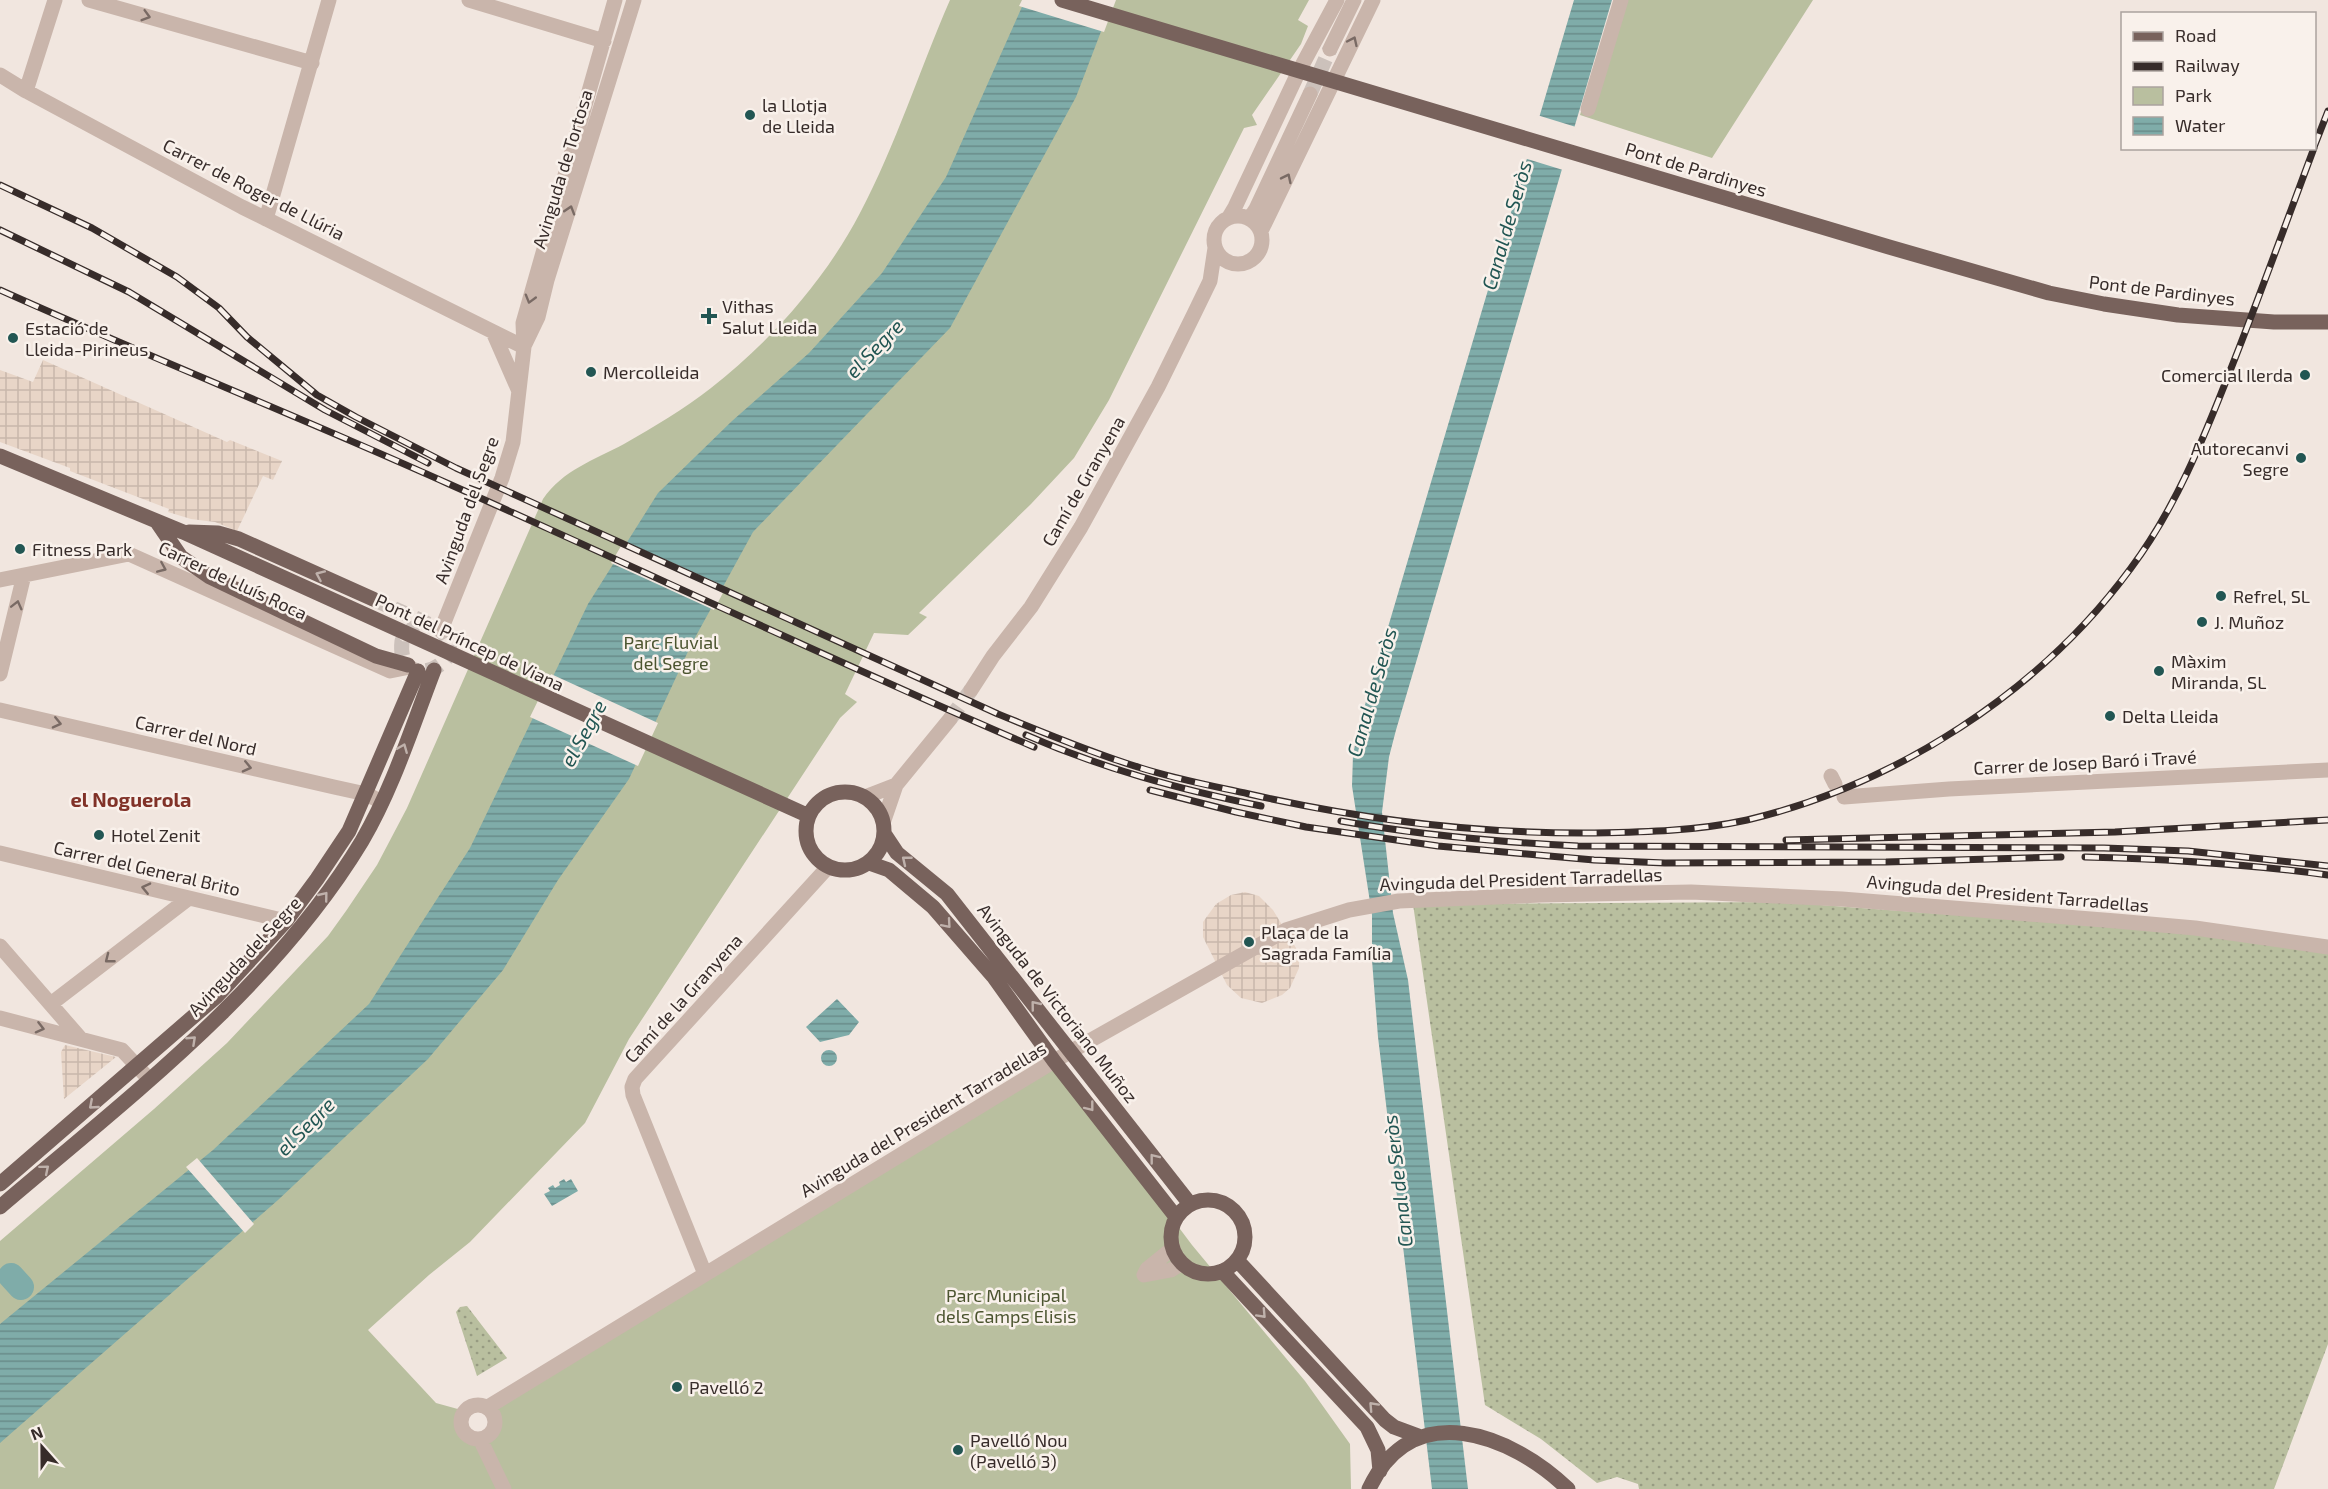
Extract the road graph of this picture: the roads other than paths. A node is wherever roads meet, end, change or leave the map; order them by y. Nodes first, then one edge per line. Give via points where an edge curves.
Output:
1 (55, 0) edge
2 (89, 0) edge
3 (329, 0) edge
4 (470, 0) edge
5 (615, 0) edge
6 (633, 0) edge
7 (1062, 0) edge
8 (1337, 0) edge
9 (1354, 0) edge
10 (1372, 0) edge
11 (1621, 0) edge
12 (604, 41) junction
13 (1330, 49) tunnel mouth
14 (312, 63) junction
15 (1294, 69) junction
16 (0, 75) edge
17 (1334, 81) junction
18 (26, 91) junction
19 (1310, 94) tunnel mouth
20 (1588, 109) dead end
21 (1229, 217) junction
22 (1250, 218) junction
23 (266, 219) junction
24 (1261, 231) junction
25 (1215, 248) junction
26 (1236, 264) junction
27 (1210, 280) junction
28 (2328, 322) edge
29 (493, 332) junction
30 (524, 347) junction
31 (519, 397) junction
32 (0, 456) edge
33 (157, 522) junction
34 (183, 532) junction
35 (24, 576) junction
36 (0, 580) edge
37 (373, 599) tunnel mouth
38 (441, 630) tunnel mouth
39 (412, 667) junction
40 (434, 670) dead end
41 (0, 674) edge
42 (971, 690) tunnel mouth
43 (0, 710) edge
44 (950, 719) tunnel mouth
45 (2328, 770) edge
46 (896, 785) junction
47 (366, 794) junction
48 (865, 797) junction
49 (1844, 797) dead end
50 (382, 802) junction
51 (809, 816) junction
52 (884, 828) junction
53 (0, 854) edge
54 (869, 863) junction
55 (828, 867) junction
56 (189, 898) junction
57 (286, 921) junction
58 (0, 946) edge
59 (2328, 946) edge
60 (52, 1003) junction
61 (0, 1018) edge
62 (80, 1038) junction
63 (1072, 1051) junction
64 (1054, 1061) junction
65 (138, 1067) junction
66 (149, 1079) junction
67 (0, 1184) edge
68 (1190, 1204) junction
69 (0, 1207) edge
70 (1176, 1217) junction
71 (1173, 1248) junction
72 (1237, 1260) junction
73 (1182, 1263) junction
74 (1222, 1271) junction
75 (705, 1274) junction
76 (488, 1407) junction
77 (1421, 1437) junction
78 (480, 1439) junction
79 (1380, 1471) junction
80 (504, 1489) edge
81 (1370, 1489) edge
82 (1568, 1489) edge

1 - 18 street
2 -> 14 street
3 - 14 street
4 - 12 street
5 - 12 street, Avinguda de Tortosa
30 -> 6 street, Avinguda de Tortosa via 538,317
7 - 15 main road, Pont de Pardinyes
8 - 15 street
9 - 13 street
17 -> 10 street
11 - 20 street
12 -> 30 street, Avinguda de Tortosa via 523,323
14 - 23 street
15 - 17 main road, Pont de Pardinyes
15 - 21 street
16 - 18 street, Carrer de Roger de Llúria
24 -> 17 street
17 - 28 main road, Pont de Pardinyes via 2069,297 2178,315
18 - 23 street, Carrer de Roger de Llúria
19 - 22 street
21 - 22 street
21 - 25 street via 1217,226
22 - 24 street
23 - 29 street, Carrer de Roger de Llúria
24 - 26 street via 1262,244 1255,257
25 - 26 street via 1223,259
25 - 27 street, Camí de Granyena
26 - 27 street
27 - 42 street, Camí de Granyena via 1158,387 1081,527 1031,607
29 - 30 street, Carrer de Roger de Llúria
29 - 31 street
30 - 31 street, Avinguda de Tortosa
31 - 38 street, Avinguda del Segre via 513,442 502,478
32 - 33 main road, Pont del Príncep de Viana
33 - 34 main road, Pont del Príncep de Viana
33 - 39 main road via 182,557 210,577 376,656
37 -> 34 main road via 239,539 218,532
34 - 51 main road, Pont del Príncep de Viana
35 - 36 street, Carrer de Lluís Roca
35 -> 39 street, Carrer de Lluís Roca via 129,554 390,671
41 -> 35 street
39 - 47 main road, Avinguda del Segre
50 -> 40 main road, Avinguda del Segre
43 -> 47 street, Carrer del Nord
44 - 46 street
45 - 49 street, Carrer de Josep Baró i Travé
46 - 48 street
46 - 52 street
47 - 50 street, Carrer del Nord
47 - 57 main road, Avinguda del Segre via 349,831
48 - 51 main road via 840,792 824,798
48 - 52 main road via 875,805
66 -> 50 main road, Avinguda del Segre via 229,1006 288,940 335,882
51 - 55 main road via 807,842
52 - 54 main road via 880,850
63 -> 52 main road, Avinguda de Victoriano Muñoz via 947,894 897,853
56 -> 53 street, Carrer del General Brito
54 - 55 main road via 851,871
54 -> 64 main road, Avinguda de Victoriano Muñoz via 889,870 933,907 993,976
55 - 75 street, Camí de la Granyena via 635,1079 632,1087
56 - 57 street, Carrer del General Brito
56 -> 60 street
57 - 65 main road, Avinguda del Segre via 218,996
58 - 60 street
59 - 63 street, Avinguda del President Tarradellas via 2195,928 1842,899 1691,892 1399,901 1369,905 1286,930
60 - 62 street
61 -> 62 street
62 - 65 street via 122,1050
63 - 64 street, Avinguda del President Tarradellas
68 -> 63 main road, Avinguda de Victoriano Muñoz
64 -> 70 main road, Avinguda de Victoriano Muñoz
64 - 75 street, Avinguda del President Tarradellas
65 - 66 street
65 -> 67 main road, Avinguda del Segre
69 -> 66 main road, Avinguda del Segre
68 - 70 main road
68 - 72 main road via 1222,1202 1237,1213 1245,1240
70 - 71 main road via 1171,1228
71 - 73 main road
71 - 73 street via 1144,1275 1172,1270
72 - 74 main road
77 -> 72 main road via 1385,1420
73 - 74 main road via 1196,1272
74 -> 79 main road via 1367,1427 1378,1450
75 - 76 street, Avinguda del President Tarradellas
76 - 78 street via 495,1417 495,1426 489,1436
76 - 78 street via 473,1405 462,1416 465,1433
77 - 79 main road via 1395,1453
77 - 82 main road via 1441,1433 1481,1435 1535,1461
78 - 80 street
79 - 81 main road

